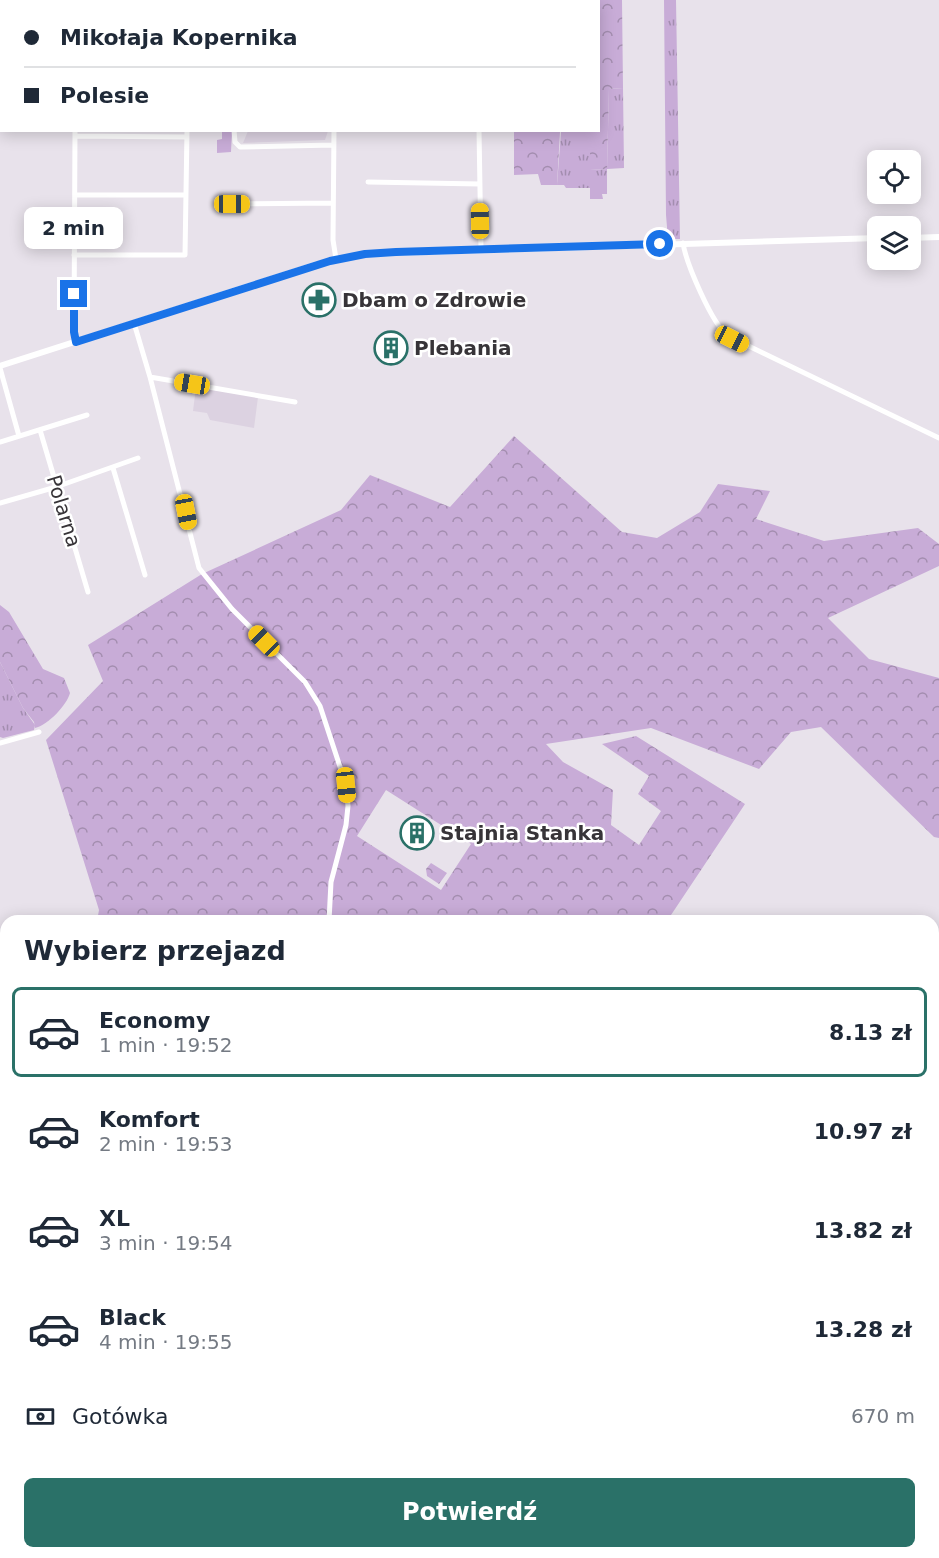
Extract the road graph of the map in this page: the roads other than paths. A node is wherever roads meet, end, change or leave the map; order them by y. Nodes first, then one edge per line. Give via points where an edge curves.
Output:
1 (234, 132) edge
2 (334, 132) edge
3 (479, 132) edge
4 (75, 133) edge
5 (187, 134) edge
6 (333, 145) junction
7 (368, 182) dead end
8 (480, 184) junction
9 (75, 195) junction
10 (186, 195) junction
11 (333, 203) junction
12 (232, 204) dead end
13 (939, 237) edge
14 (867, 238) edge
15 (921, 238) edge
16 (683, 243) junction
17 (481, 249) junction
18 (74, 255) junction
19 (336, 259) junction
20 (134, 322) junction
21 (76, 342) junction
22 (0, 367) edge
23 (150, 377) junction
24 (295, 402) dead end
25 (87, 415) dead end
26 (40, 430) junction
27 (18, 436) junction
28 (939, 438) edge
29 (0, 442) edge
30 (138, 458) dead end
31 (113, 468) junction
32 (56, 487) junction
33 (0, 503) edge
34 (145, 575) dead end
35 (88, 592) dead end
36 (39, 732) dead end
37 (0, 743) edge
38 (329, 915) edge

1 - 6 street via 237,144 245,147
2 - 6 street
3 - 8 street
4 - 5 street
4 - 9 street
5 - 10 street
6 - 11 street
7 - 8 street
8 - 17 street
9 - 10 street
9 - 18 street
10 - 18 street via 185,255
11 - 12 street
11 - 19 street
13 - 15 street
14 - 16 street
16 - 17 street
16 - 28 street via 717,324 728,336
17 - 19 street via 374,253
18 - 21 street
19 - 20 street
20 - 21 street
20 - 23 street
21 - 22 street
22 - 27 street
23 - 24 street
23 - 38 street via 199,568 232,609 305,682 320,706 346,785 348,806 331,882
25 - 26 street
26 - 27 street
26 - 32 street, Polarna
27 - 29 street
30 - 31 street
31 - 32 street
31 - 34 street
32 - 33 street
32 - 35 street, Polarna
36 - 37 street

